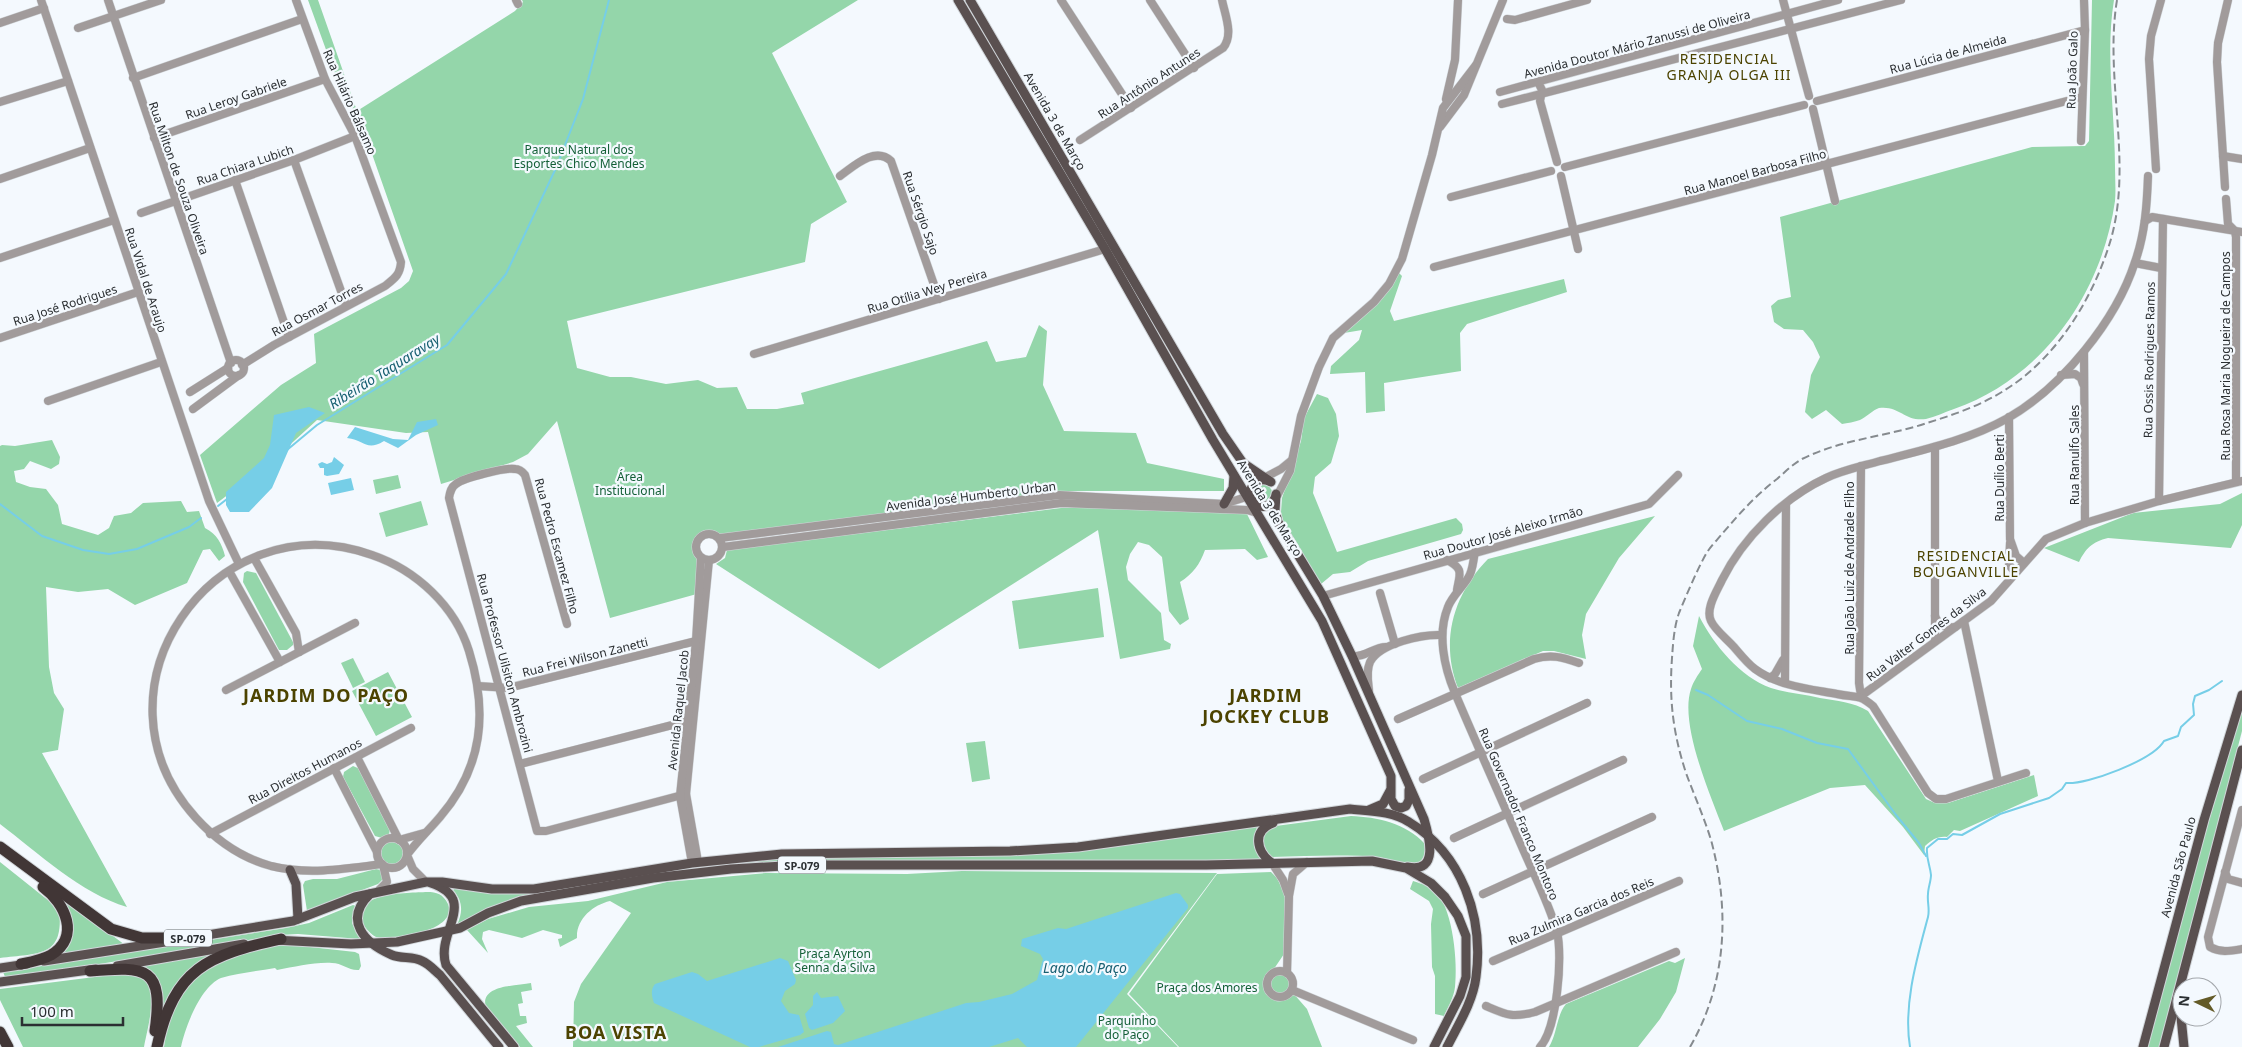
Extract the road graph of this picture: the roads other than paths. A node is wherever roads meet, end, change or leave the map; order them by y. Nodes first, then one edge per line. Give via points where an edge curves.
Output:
1 (41, 0) edge
2 (108, 0) edge
3 (161, 0) edge
4 (296, 0) edge
5 (958, 0) edge
6 (970, 0) edge
7 (1061, 0) edge
8 (1150, 0) edge
9 (1222, 0) edge
10 (1458, 0) edge
11 (1503, 0) edge
12 (1587, 0) edge
13 (1783, 0) edge
14 (1838, 0) edge
15 (1901, 0) edge
16 (2084, 0) edge
17 (2161, 0) edge
18 (2228, 0) edge
19 (44, 8) junction
20 (1787, 14) junction
21 (113, 17) junction
22 (302, 19) junction
23 (1506, 19) dead end
24 (0, 23) edge
25 (78, 28) dead end
26 (1792, 29) junction
27 (2085, 30) junction
28 (1476, 65) junction
29 (1194, 68) junction
30 (1453, 76) junction
31 (133, 78) junction
32 (325, 79) junction
33 (68, 81) junction
34 (1535, 83) junction
35 (1457, 87) junction
36 (1500, 92) dead end
37 (1464, 95) junction
38 (1809, 96) junction
39 (1539, 97) junction
40 (2082, 97) junction
41 (1817, 101) junction
42 (0, 102) edge
43 (1446, 102) junction
44 (1502, 104) dead end
45 (1804, 105) junction
46 (1131, 108) junction
47 (1813, 109) junction
48 (1454, 110) junction
49 (1437, 130) junction
50 (355, 136) junction
51 (154, 138) junction
52 (1080, 140) dead end
53 (2081, 141) dead end
54 (90, 148) junction
55 (2223, 156) junction
56 (2242, 159) edge
57 (294, 160) junction
58 (1557, 162) junction
59 (1826, 164) junction
60 (1565, 167) junction
61 (2156, 169) dead end
62 (1552, 171) junction
63 (840, 176) dead end
64 (1561, 176) junction
65 (2148, 176) dead end
66 (0, 179) edge
67 (235, 180) junction
68 (2225, 187) dead end
69 (1451, 197) dead end
70 (2226, 199) dead end
71 (175, 201) junction
72 (1835, 201) dead end
73 (141, 213) dead end
74 (2163, 219) junction
75 (114, 220) junction
76 (2145, 221) junction
77 (1574, 231) junction
78 (2238, 232) edge
79 (1105, 249) junction
80 (1578, 250) dead end
81 (1119, 255) junction
82 (0, 258) edge
83 (2135, 262) junction
84 (1434, 268) dead end
85 (2161, 268) junction
86 (400, 271) joint
87 (138, 292) junction
88 (939, 299) junction
89 (346, 305) junction
90 (289, 337) junction
91 (0, 338) edge
92 (2084, 352) junction
93 (754, 354) dead end
94 (161, 362) junction
95 (229, 365) junction
96 (242, 365) junction
97 (238, 375) junction
98 (2061, 375) junction
99 (2084, 386) junction
100 (190, 392) dead end
101 (48, 401) dead end
102 (193, 409) dead end
103 (2009, 417) junction
104 (1936, 447) junction
105 (1292, 460) junction
106 (1860, 466) junction
107 (1233, 473) junction
108 (1678, 475) dead end
109 (1265, 477) junction
110 (2239, 481) edge
111 (1249, 495) junction
112 (1276, 497) junction
113 (449, 498) joint
114 (2159, 501) junction
115 (1224, 504) junction
116 (1786, 504) junction
117 (1257, 513) junction
118 (2085, 523) junction
119 (720, 538) junction
120 (2010, 539) junction
121 (723, 547) junction
122 (1474, 552) junction
123 (254, 558) junction
124 (701, 558) junction
125 (709, 560) junction
126 (1447, 560) junction
127 (2024, 563) junction
128 (239, 564) junction
129 (230, 571) junction
130 (2016, 573) junction
131 (1457, 592) junction
132 (1380, 593) dead end
133 (1323, 596) junction
134 (1935, 614) junction
135 (1964, 621) junction
136 (355, 623) dead end
137 (567, 624) dead end
138 (1955, 627) junction
139 (1442, 635) junction
140 (297, 640) junction
141 (696, 641) junction
142 (1934, 641) junction
143 (1395, 644) junction
144 (314, 645) junction
145 (1386, 647) junction
146 (298, 652) junction
147 (1785, 654) junction
148 (1352, 656) junction
149 (280, 662) junction
150 (1579, 663) dead end
151 (1859, 670) junction
152 (1770, 678) junction
153 (1785, 683) junction
154 (478, 686) junction
155 (500, 688) junction
156 (226, 690) dead end
157 (1869, 691) junction
158 (1455, 693) junction
159 (2242, 695) edge
160 (1369, 696) junction
161 (1861, 696) junction
162 (1587, 704) dead end
163 (1398, 719) dead end
164 (688, 721) junction
165 (411, 728) dead end
166 (2242, 750) edge
167 (1481, 753) junction
168 (357, 756) junction
169 (1623, 760) dead end
170 (520, 764) junction
171 (334, 768) junction
172 (2026, 773) dead end
173 (1422, 779) dead end
174 (1998, 781) junction
175 (1391, 789) junction
176 (1410, 790) junction
177 (683, 795) junction
178 (1369, 810) junction
179 (2242, 810) edge
180 (1507, 812) junction
181 (1300, 817) junction
182 (1652, 817) dead end
183 (2240, 820) edge
184 (424, 833) junction
185 (210, 834) junction
186 (1429, 837) junction
187 (1454, 838) dead end
188 (399, 840) junction
189 (0, 847) edge
190 (377, 852) junction
191 (0, 855) edge
192 (407, 855) junction
193 (1307, 862) junction
194 (695, 863) junction
195 (1272, 863) junction
196 (1395, 864) junction
197 (382, 865) junction
198 (290, 870) junction
199 (2225, 870) junction
200 (1533, 872) junction
201 (426, 882) junction
202 (1679, 882) dead end
203 (2242, 883) edge
204 (2220, 890) junction
205 (376, 891) junction
206 (1483, 894) dead end
207 (1289, 896) junction
208 (298, 919) junction
209 (452, 922) junction
210 (448, 931) junction
211 (437, 933) junction
212 (1557, 934) junction
213 (187, 938) junction
214 (281, 939) junction
215 (376, 944) junction
216 (2242, 949) edge
217 (1676, 952) dead end
218 (1493, 962) dead end
219 (21, 964) junction
220 (2185, 967) junction
221 (0, 968) edge
222 (90, 970) junction
223 (1286, 973) junction
224 (2184, 977) edge
225 (0, 982) edge
226 (1292, 990) junction
227 (1555, 1002) junction
228 (1486, 1006) dead end
229 (2181, 1027) edge
230 (0, 1032) edge
231 (1413, 1040) dead end
232 (8, 1047) edge
233 (152, 1047) edge
234 (157, 1047) edge
235 (499, 1047) edge
236 (514, 1047) edge
237 (1434, 1047) edge
238 (1447, 1047) edge
239 (1540, 1047) edge
240 (2143, 1047) edge
241 (2164, 1047) edge
242 (2184, 1047) edge

1 - 19 street, Rua Vidal de Araujo
2 - 21 street, Rua Milton de Souza Oliveira
3 - 21 street
4 - 22 street, Rua Hilário Bálsamo
5 - 79 main road, Avenida 3 de Março
6 - 81 main road, Avenida 3 de Março
7 - 46 street
8 - 29 street
9 - 29 street, Rua Antônio Antunes via 1228,42
10 - 30 street
11 - 28 street
12 - 23 street via 1515,20
13 - 20 street
14 - 20 street, Avenida Doutor Mário Zanussi de Oliveira
15 - 26 street, Avenida Doutor Mário Zanussi de Oliveira
16 - 27 street, Rua João Galo
17 - 61 street via 2151,36 2149,59
18 - 55 street via 2217,62
19 - 24 street
19 - 33 street, Rua Vidal de Araujo
20 - 26 street
20 - 34 street, Avenida Doutor Mário Zanussi de Oliveira
21 - 25 street
21 - 31 street, Rua Milton de Souza Oliveira
22 - 31 street
22 - 32 street, Rua Hilário Bálsamo
26 - 38 street
26 - 39 street, Avenida Doutor Mário Zanussi de Oliveira
27 - 40 street, Rua João Galo
27 - 41 street, Rua Lúcia de Almeida
28 - 35 street
28 - 37 street
29 - 46 street, Rua Antônio Antunes
30 - 35 street
30 - 43 street
31 - 51 street, Rua Milton de Souza Oliveira
32 - 50 street, Rua Hilário Bálsamo
32 - 51 street, Rua Leroy Gabriele
33 - 42 street
33 - 54 street, Rua Vidal de Araujo
34 - 36 street, Avenida Doutor Mário Zanussi de Oliveira
34 - 39 street
35 - 37 street
35 - 43 street
37 - 48 street
38 - 41 street via 1814,96
38 - 45 street via 1804,99
39 - 44 street, Avenida Doutor Mário Zanussi de Oliveira
39 - 58 street
40 - 53 street, Rua João Galo
40 - 59 street, Rua Manoel Barbosa Filho
41 - 47 street
43 - 48 street
43 - 49 street
45 - 47 street
45 - 60 street
46 - 52 street, Rua Antônio Antunes
47 - 59 street
48 - 49 street
49 - 105 street via 1402,259 1389,284 1374,302 1333,338 1301,416
50 - 57 street, Rua Chiara Lubich
50 - 86 street, Rua Hilário Bálsamo via 401,262
51 - 71 street, Rua Milton de Souza Oliveira
54 - 66 street
54 - 75 street, Rua Vidal de Araujo
55 - 56 street
55 - 68 street
57 - 67 street, Rua Chiara Lubich
57 - 89 street
58 - 60 street via 1562,162
58 - 62 street via 1552,165
59 - 72 street
59 - 77 street, Rua Manoel Barbosa Filho
60 - 64 street
62 - 64 street
62 - 69 street
63 - 88 street, Rua Sérgio Sajo via 877,154 891,161
64 - 77 street
65 - 76 street
67 - 71 street, Rua Chiara Lubich
67 - 90 street
70 - 78 street via 2228,224
71 - 73 street, Rua Chiara Lubich
71 - 95 street, Rua Milton de Souza Oliveira
74 - 76 street via 2152,217
74 - 78 street
74 - 85 street, Rua Ossis Rodrigues Ramos
75 - 82 street
75 - 87 street, Rua Vidal de Araujo
76 - 83 street
77 - 80 street
77 - 84 street, Rua Manoel Barbosa Filho
78 - 110 street, Rua Rosa Maria Nogueira de Campos
79 - 81 main road via 1112,249
79 - 88 street, Rua Otília Wey Pereira
79 - 107 main road, Avenida 3 de Março
81 - 109 main road, Avenida 3 de Março via 1234,452 1243,464
83 - 85 street
83 - 92 street via 2113,310
85 - 114 street, Rua Ossis Rodrigues Ramos
86 - 89 street, Rua Osmar Torres via 385,286
87 - 91 street, Rua José Rodrigues
87 - 94 street, Rua Vidal de Araujo
88 - 93 street, Rua Otília Wey Pereira
89 - 90 street, Rua Osmar Torres
90 - 96 street, Rua Osmar Torres
92 - 98 street
92 - 99 street, Rua Ranulfo Sales
94 - 101 street
94 - 128 street, Rua Vidal de Araujo via 209,501
95 - 96 street via 236,361
95 - 97 street via 231,375
95 - 100 street
96 - 97 street via 242,372
97 - 102 street
98 - 99 street via 2075,374
98 - 103 street via 2048,389
99 - 118 street, Rua Ranulfo Sales
103 - 104 street
103 - 120 street, Rua Duílio Berti
104 - 106 street
104 - 134 street
105 - 109 street
105 - 112 street via 1288,478
106 - 116 street via 1826,478
106 - 151 street, Rua João Luiz de Andrade Filho
107 - 111 main road, Avenida 3 de Março
107 - 115 main road via 1233,488
108 - 122 street, Rua Doutor José Aleixo Irmão via 1649,504
109 - 111 main road
109 - 112 main road via 1276,489
110 - 114 street, Rua Valter Gomes da Silva
111 - 112 main road via 1260,506 1270,505
111 - 115 street, Avenida José Humberto Urban
111 - 117 main road, Avenida 3 de Março
112 - 133 main road, Avenida 3 de Março via 1278,522
113 - 137 street, Rua Pedro Escamez Filho via 452,488 466,479 512,468 525,474
113 - 155 street, Rua Professor Uilsiton Ambrozini
114 - 118 street, Rua Valter Gomes da Silva
115 - 119 street, Avenida José Humberto Urban via 1059,496
116 - 147 street
116 - 152 street via 1744,545 1726,572 1709,611 1710,621 1753,668
117 - 121 street, Avenida José Humberto Urban via 1061,503
117 - 175 main road, Avenida 3 de Março via 1322,621 1391,776
118 - 127 street, Rua Valter Gomes da Silva via 2046,540
119 - 121 street
119 - 124 street, Avenida Raquel Jacob via 711,533 701,536 696,544
120 - 127 street, Rua Duílio Berti via 2016,556
120 - 130 street, Rua Duílio Berti via 2009,565
121 - 125 street via 719,556
122 - 126 street, Rua Doutor José Aleixo Irmão
122 - 131 street, Rua Governador Franco Montoro via 1472,570
123 - 128 street
123 - 140 street
123 - 154 street via 291,548 354,549 411,575 434,593 452,616 468,648
124 - 125 street
124 - 141 street, Avenida Raquel Jacob
125 - 177 street, Avenida Raquel Jacob
126 - 131 street, Rua Governador Franco Montoro via 1457,564 1460,571
126 - 133 street, Rua Doutor José Aleixo Irmão
127 - 130 street, Rua Valter Gomes da Silva
128 - 129 street
129 - 149 street
129 - 185 street via 197,596 171,631 156,673 152,717 160,761 180,801
130 - 135 street, Rua Valter Gomes da Silva via 1992,601
131 - 139 street, Rua Governador Franco Montoro via 1448,606
132 - 143 street
133 - 148 main road, Avenida 3 de Março
134 - 138 street via 1942,626
134 - 142 street
135 - 138 street, Rua Valter Gomes da Silva
135 - 174 street
136 - 144 street
138 - 142 street, Rua Valter Gomes da Silva
139 - 143 street via 1431,634
139 - 158 street, Rua Governador Franco Montoro via 1448,676
140 - 144 street via 307,646
140 - 146 street
141 - 155 street, Rua Frei Wilson Zanetti
141 - 164 street, Avenida Raquel Jacob
142 - 157 street, Rua Valter Gomes da Silva
143 - 145 street
144 - 146 street
145 - 148 street via 1378,647 1359,657
145 - 160 street via 1371,660 1367,679
146 - 149 street
147 - 152 street via 1781,666
147 - 153 street
148 - 160 main road, Avenida 3 de Março
149 - 156 street
150 - 158 street via 1548,655
151 - 157 street, Rua João Luiz de Andrade Filho
151 - 161 street, Rua João Luiz de Andrade Filho
152 - 153 street
153 - 161 street via 1844,696
154 - 155 street, Rua Frei Wilson Zanetti
154 - 184 street via 480,725 477,749 469,771 455,797
155 - 170 street, Rua Professor Uilsiton Ambrozini
157 - 161 street, Rua Valter Gomes da Silva
158 - 163 street
158 - 167 street, Rua Governador Franco Montoro
159 - 240 main road, Avenida São Paulo via 2204,820
160 - 176 main road, Avenida 3 de Março
161 - 174 street via 1873,706 1928,793 1936,799 1946,799
162 - 167 street
164 - 170 street
164 - 177 street, Avenida Raquel Jacob
165 - 168 street, Rua Direitos Humanos
166 - 220 main road
167 - 173 street
167 - 180 street, Rua Governador Franco Montoro
168 - 171 street, Rua Direitos Humanos
168 - 188 street
169 - 180 street
170 - 177 street, Rua Professor Uilsiton Ambrozini via 533,822 540,832
171 - 185 street, Rua Direitos Humanos
171 - 190 street
172 - 174 street
175 - 176 main road, Avenida 3 de Março via 1392,803 1401,808 1407,805
175 - 178 main road via 1383,804
176 - 186 main road, Avenida 3 de Março
177 - 194 street, Avenida Raquel Jacob
178 - 181 main road, SP-079 via 1350,809
178 - 186 main road, SP-079 via 1408,821
179 - 183 street
180 - 187 street
180 - 200 street, Rua Governador Franco Montoro
181 - 194 main road, SP-079 via 1078,847 982,852 798,853
181 - 195 main road via 1265,826 1260,832 1260,850
182 - 200 street
183 - 199 street
184 - 188 street
184 - 192 street
185 - 198 street via 239,853 267,865
186 - 196 main road via 1430,855 1425,864 1413,868
186 - 238 main road, SP-079 via 1452,862 1466,886 1477,933 1476,979 1470,1000
188 - 190 street via 384,840
188 - 192 street
189 - 213 highway via 111,929 142,938
190 - 197 street
191 - 219 highway via 51,893 65,912 68,924 60,948 51,955
192 - 197 street via 400,866
192 - 201 street via 413,869
193 - 195 main road, SP-079
193 - 196 main road, SP-079 via 1358,860
193 - 207 street via 1293,874
194 - 201 main road, SP-079 via 534,888 492,889
195 - 207 street
195 - 210 main road, SP-079 via 828,865 731,869 653,878 521,901
196 - 237 main road, SP-079 via 1431,883 1445,897 1466,936 1466,977
197 - 198 street via 324,871
197 - 205 street via 387,882
198 - 208 main road via 296,884
199 - 203 street via 2228,879
199 - 204 street
200 - 206 street
200 - 212 street, Rua Governador Franco Montoro
201 - 205 main road, SP-079
201 - 209 main road via 439,886 451,896 455,911
202 - 212 street, Rua Zulmira Garcia dos Reis
203 - 204 street
204 - 216 street via 2208,937 2210,948 2224,952
205 - 208 main road, SP-079
205 - 215 main road via 358,909 356,918 358,928
207 - 223 street
208 - 213 main road, SP-079
209 - 210 main road
209 - 211 main road
210 - 211 main road, SP-079
210 - 236 main road via 445,938 446,965
211 - 215 main road, SP-079
212 - 218 street, Rua Zulmira Garcia dos Reis
212 - 227 street, Rua Governador Franco Montoro
213 - 219 main road, SP-079
214 - 215 main road, SP-079
214 - 222 main road, SP-079
214 - 234 highway via 222,954 197,969 173,998
215 - 235 main road via 393,956 430,965
217 - 227 street
219 - 221 main road, SP-079
220 - 224 main road
220 - 241 main road
222 - 225 main road, SP-079
222 - 233 highway via 132,968 152,981 158,994
223 - 226 street via 1293,982
223 - 226 street via 1274,973 1268,979 1268,988 1273,995 1282,997
226 - 231 street
227 - 228 street via 1518,1016
227 - 239 street, Rua Governador Franco Montoro via 1550,1031
229 - 242 main road
230 - 232 highway

